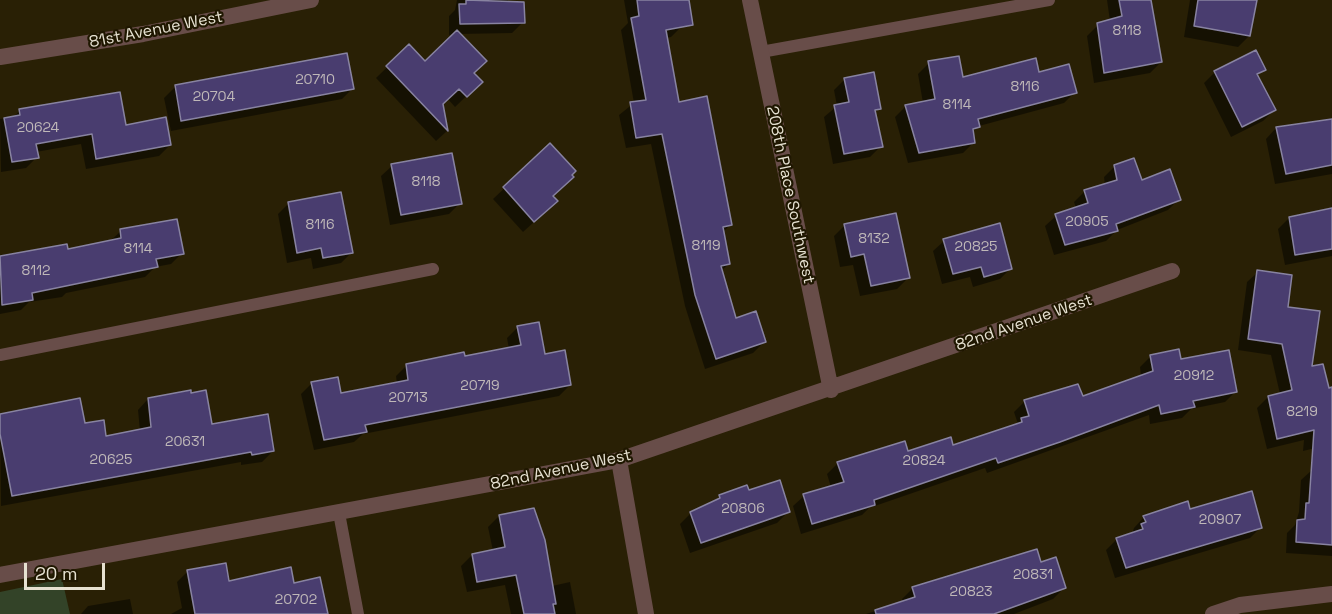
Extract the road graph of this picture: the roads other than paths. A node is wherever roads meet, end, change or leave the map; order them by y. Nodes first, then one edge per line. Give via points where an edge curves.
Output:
1 (311, 0) edge
2 (750, 0) edge
3 (1049, 0) edge
4 (760, 52) junction
5 (0, 57) edge
6 (434, 269) dead end
7 (1172, 271) dead end
8 (0, 355) edge
9 (831, 390) junction
10 (620, 460) junction
11 (339, 513) junction
12 (0, 575) edge
13 (1332, 594) edge
14 (1242, 610) edge
15 (358, 614) edge
16 (646, 614) edge
17 (1213, 614) edge

1 - 5 street, 81st Avenue West via 143,34
2 - 4 street, 208th Place Southwest
3 - 4 lane
4 - 9 street, 208th Place Southwest
6 - 8 lane
7 - 9 street, 82nd Avenue West
9 - 10 street, 82nd Avenue West
10 - 11 street, 82nd Avenue West
10 - 16 street
11 - 12 street, 82nd Avenue West
11 - 15 lane
13 - 14 street
14 - 17 street

